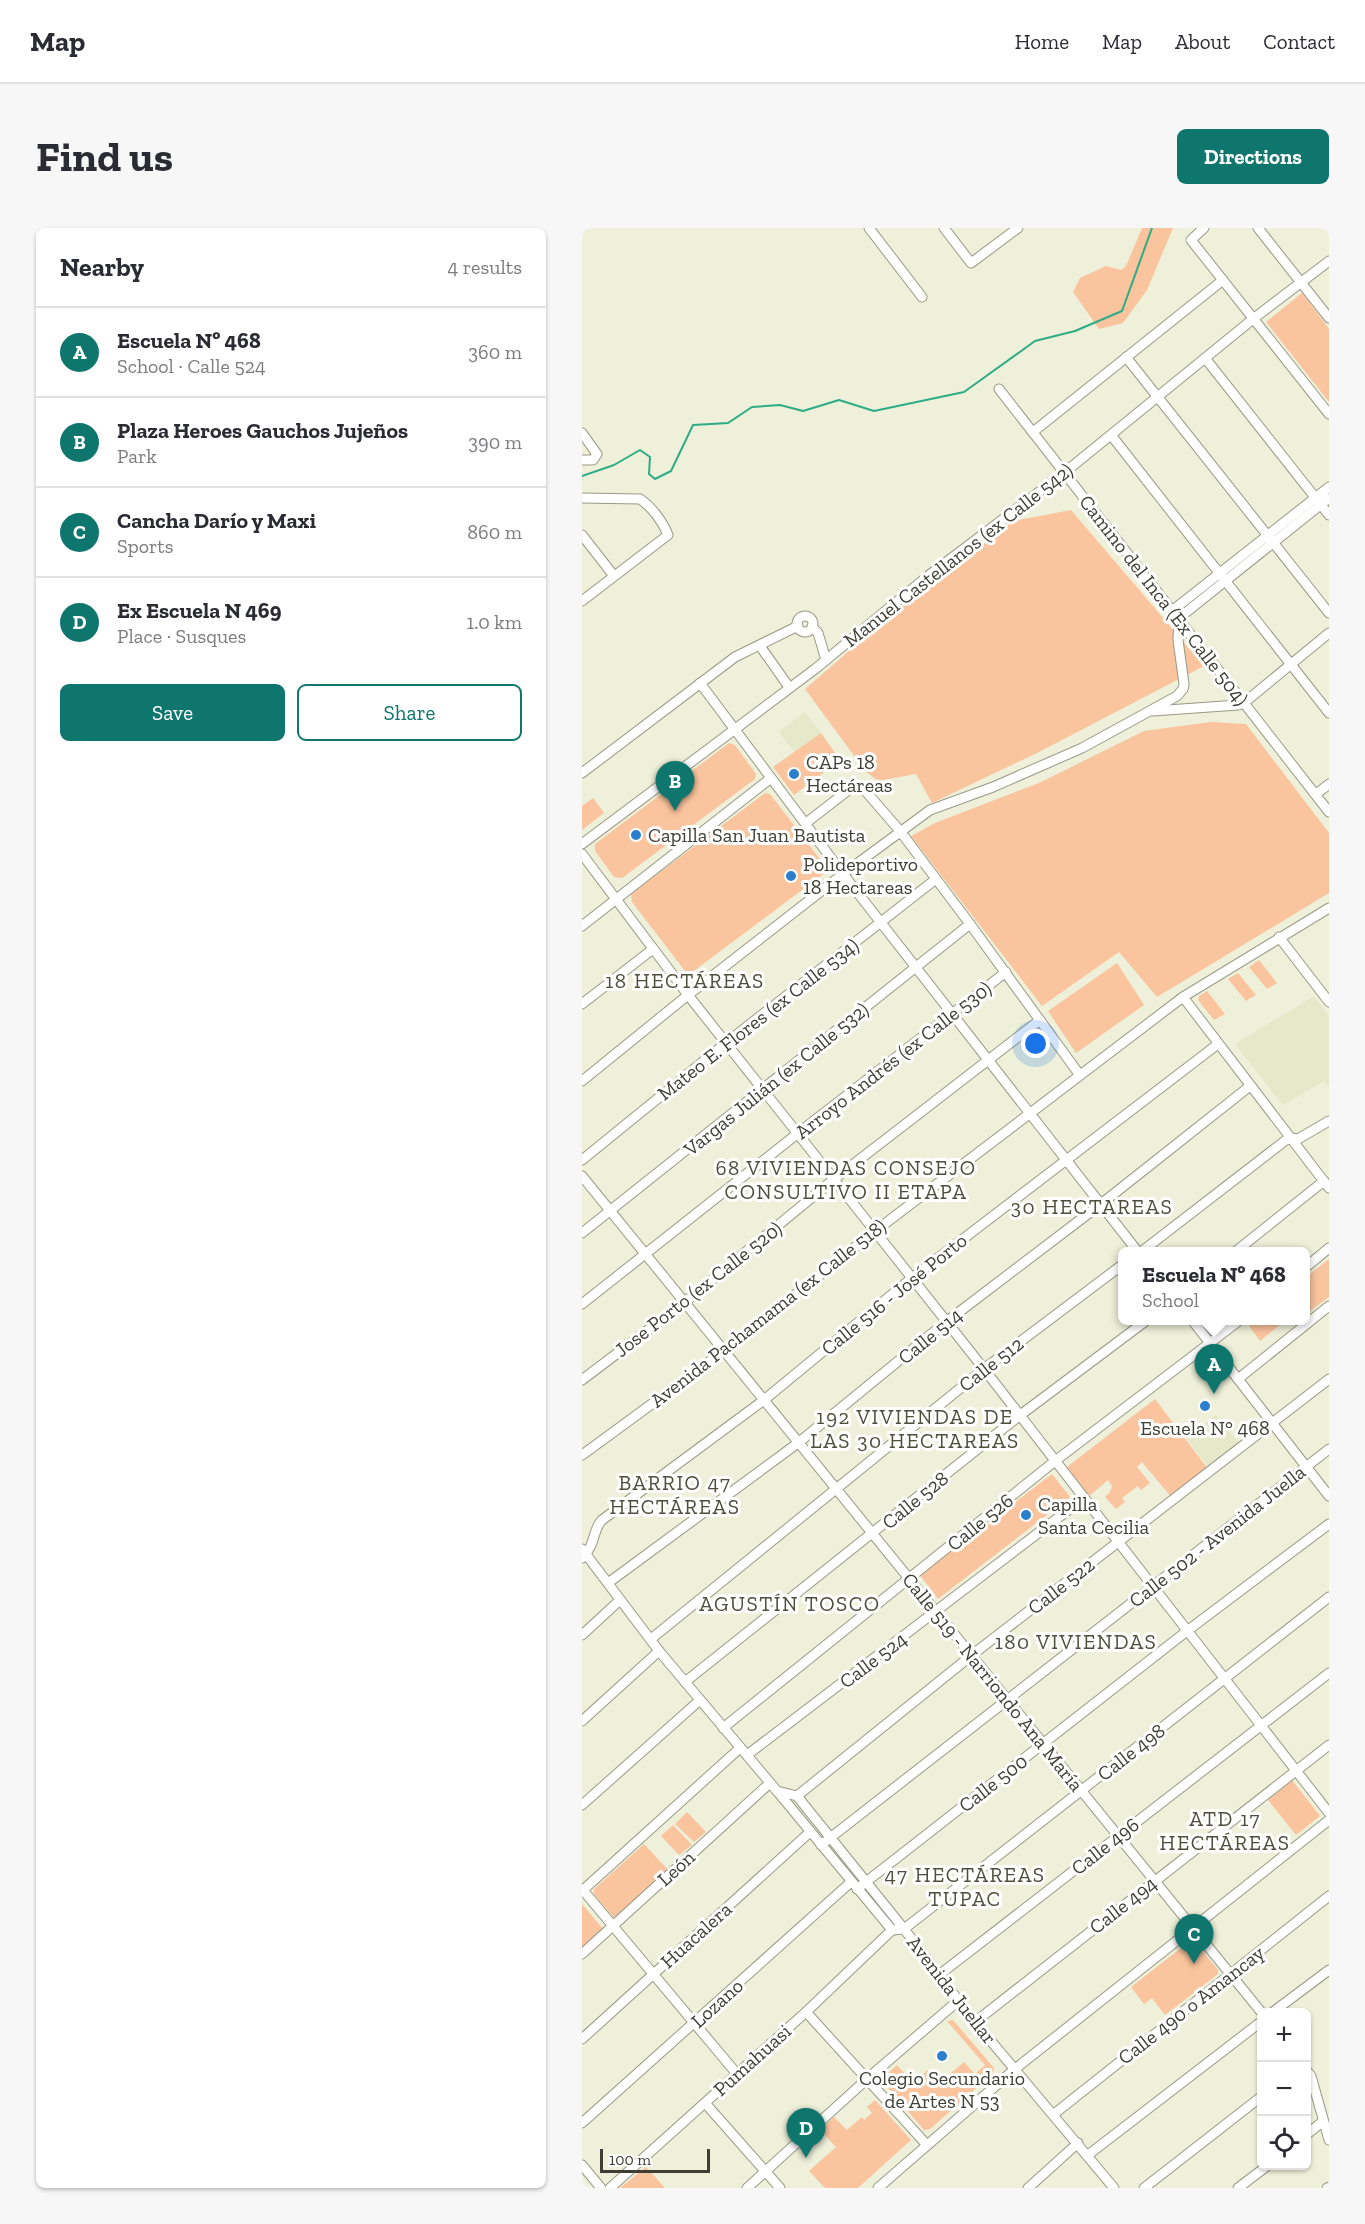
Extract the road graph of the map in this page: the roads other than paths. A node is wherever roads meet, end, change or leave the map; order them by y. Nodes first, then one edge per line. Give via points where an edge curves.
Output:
1 (869, 228) edge
2 (944, 228) edge
3 (1018, 228) edge
4 (1204, 228) edge
5 (1258, 228) edge
6 (1329, 261) edge
7 (1223, 280) junction
8 (1301, 283) junction
9 (922, 297) dead end
10 (1329, 318) edge
11 (1253, 319) junction
12 (1126, 357) junction
13 (1205, 358) junction
14 (999, 389) dead end
15 (1157, 397) junction
16 (1329, 414) edge
17 (1033, 432) junction
18 (582, 433) edge
19 (1110, 435) junction
20 (582, 460) edge
21 (1064, 473) junction
22 (1329, 487) edge
23 (582, 498) edge
24 (1329, 498) edge
25 (1318, 501) junction
26 (1329, 515) edge
27 (582, 535) edge
28 (1270, 539) junction
29 (614, 576) junction
30 (1222, 577) junction
31 (582, 601) edge
32 (1329, 613) edge
33 (1176, 614) junction
34 (1329, 633) edge
35 (763, 644) junction
36 (826, 660) junction
37 (1292, 664) junction
38 (700, 683) junction
39 (789, 687) junction
40 (1245, 702) junction
41 (1147, 712) junction
42 (1329, 713) edge
43 (734, 729) junction
44 (582, 773) edge
45 (771, 778) junction
46 (1329, 784) edge
47 (1316, 794) junction
48 (1329, 812) edge
49 (806, 823) junction
50 (900, 831) junction
51 (582, 844) edge
52 (582, 854) edge
53 (843, 874) junction
54 (936, 879) junction
55 (616, 899) junction
56 (1329, 908) edge
57 (881, 921) junction
58 (970, 924) junction
59 (582, 926) edge
60 (1279, 937) junction
61 (653, 949) junction
62 (916, 967) junction
63 (1006, 972) junction
64 (688, 994) junction
65 (1183, 997) junction
66 (1329, 1002) edge
67 (582, 1004) edge
68 (951, 1014) junction
69 (1040, 1020) junction
70 (726, 1043) junction
71 (1218, 1044) junction
72 (988, 1060) junction
73 (1079, 1074) junction
74 (582, 1081) edge
75 (1250, 1086) junction
76 (762, 1089) junction
77 (1029, 1113) junction
78 (1329, 1121) edge
79 (797, 1134) junction
80 (1291, 1138) junction
81 (582, 1160) edge
82 (1066, 1160) junction
83 (582, 1176) edge
84 (833, 1180) junction
85 (1326, 1184) edge
86 (1101, 1204) junction
87 (611, 1212) junction
88 (874, 1232) junction
89 (582, 1233) edge
90 (1136, 1247) edge
91 (1144, 1247) edge
92 (1240, 1247) edge
93 (1329, 1248) edge
94 (646, 1255) junction
95 (1310, 1263) edge
96 (1118, 1268) edge
97 (912, 1278) junction
98 (685, 1302) junction
99 (582, 1304) edge
100 (1329, 1306) edge
101 (1310, 1321) edge
102 (946, 1322) junction
103 (1140, 1325) edge
104 (1195, 1325) edge
105 (1234, 1325) edge
106 (1305, 1325) edge
107 (1210, 1344) junction
108 (724, 1351) junction
109 (984, 1369) junction
110 (1238, 1379) junction
111 (1329, 1379) edge
112 (582, 1380) edge
113 (764, 1400) junction
114 (1019, 1416) junction
115 (1272, 1424) junction
116 (798, 1443) junction
117 (1329, 1449) edge
118 (582, 1455) edge
119 (1056, 1461) junction
120 (1306, 1467) junction
121 (835, 1489) junction
122 (1329, 1496) edge
123 (1084, 1498) junction
124 (1329, 1524) edge
125 (872, 1534) junction
126 (1119, 1541) junction
127 (583, 1554) edge
128 (909, 1579) junction
129 (608, 1584) junction
130 (1153, 1587) junction
131 (1329, 1597) edge
132 (620, 1600) junction
133 (936, 1612) junction
134 (1187, 1631) junction
135 (582, 1635) edge
136 (651, 1639) junction
137 (659, 1651) junction
138 (972, 1655) junction
139 (1329, 1673) edge
140 (1225, 1678) junction
141 (685, 1682) junction
142 (1006, 1699) junction
143 (700, 1700) junction
144 (582, 1721) edge
145 (1260, 1725) junction
146 (723, 1728) junction
147 (1044, 1743) junction
148 (1329, 1745) edge
149 (743, 1752) junction
150 (1296, 1770) junction
151 (770, 1783) junction
152 (777, 1791) junction
153 (1082, 1791) junction
154 (797, 1796) junction
155 (582, 1805) edge
156 (1329, 1812) edge
157 (1329, 1820) edge
158 (810, 1832) junction
159 (1118, 1836) junction
160 (830, 1837) junction
161 (821, 1845) junction
162 (1154, 1880) junction
163 (866, 1882) junction
164 (854, 1886) junction
165 (582, 1890) edge
166 (1329, 1896) edge
167 (612, 1926) junction
168 (904, 1929) junction
169 (1192, 1929) junction
170 (892, 1930) junction
171 (582, 1954) edge
172 (1329, 1970) edge
173 (652, 1974) junction
174 (1229, 1974) junction
175 (939, 1975) junction
176 (959, 2000) junction
177 (1258, 2008) edge
178 (1280, 2008) edge
179 (806, 2012) junction
180 (975, 2022) junction
181 (695, 2023) junction
182 (1257, 2025) edge
183 (582, 2039) edge
184 (1015, 2069) junction
185 (737, 2074) junction
186 (1311, 2076) edge
187 (867, 2079) junction
188 (1257, 2100) edge
189 (705, 2103) junction
190 (1054, 2114) junction
191 (1322, 2122) junction
192 (582, 2123) edge
193 (1311, 2131) edge
194 (1329, 2140) edge
195 (1078, 2143) junction
196 (927, 2145) junction
197 (1088, 2155) junction
198 (582, 2165) edge
199 (1262, 2170) edge
200 (765, 2171) junction
201 (601, 2188) edge
202 (610, 2188) edge
203 (747, 2188) edge
204 (780, 2188) edge
205 (878, 2188) edge
206 (1028, 2188) edge
207 (1114, 2188) edge
208 (1144, 2188) edge
209 (1238, 2188) edge

1 - 9 street
2 - 3 street via 971,263
4 - 7 street via 1191,240
5 - 8 street
6 - 8 street, Manuel Castellanos (ex Calle 542)
7 - 11 street
7 - 12 street
8 - 10 street
8 - 11 street, Manuel Castellanos (ex Calle 542)
11 - 13 street, Manuel Castellanos (ex Calle 542)
11 - 16 street
12 - 15 street
12 - 17 street
13 - 15 street, Manuel Castellanos (ex Calle 542)
13 - 25 street
14 - 17 street, Camino del Inca (Ex Calle 504)
15 - 19 street, Manuel Castellanos (ex Calle 542)
15 - 28 street
17 - 21 street, Camino del Inca (Ex Calle 504)
18 - 20 street via 597,454 592,460
19 - 21 street, Manuel Castellanos (ex Calle 542)
19 - 30 street
21 - 33 street, Camino del Inca (Ex Calle 504)
21 - 36 street, Manuel Castellanos (ex Calle 542) via 928,576
22 - 25 street
23 - 29 street via 640,499 666,528 668,535
24 - 25 street
25 - 26 street
25 - 28 street
27 - 29 street
28 - 30 street
28 - 32 street
29 - 31 street
30 - 33 street
30 - 37 street
33 - 40 street, Camino del Inca (Ex Calle 504)
33 - 41 street via 1183,689
34 - 37 street
35 - 36 street via 798,626 799,619 805,616 812,620
35 - 38 street via 735,657
35 - 39 street
36 - 39 street, Manuel Castellanos (ex Calle 542)
37 - 40 street
37 - 42 street
38 - 43 street
38 - 44 street
39 - 43 street, Manuel Castellanos (ex Calle 542)
40 - 41 street
40 - 47 street, Camino del Inca (Ex Calle 504)
41 - 50 street via 1082,748 930,810
43 - 45 street
43 - 51 street, Manuel Castellanos (ex Calle 542)
45 - 49 street
45 - 55 street
46 - 47 street
47 - 48 street, Camino del Inca (Ex Calle 504)
49 - 50 street via 855,785 869,793
49 - 53 street
50 - 53 street
50 - 54 street
52 - 55 street
53 - 57 street
53 - 64 street
54 - 57 street, Mateo E. Flores (ex Calle 534)
54 - 58 street
55 - 59 street
55 - 61 street
56 - 60 street, Avenida Pachamama (ex Calle 518)
57 - 62 street
57 - 70 street, Mateo E. Flores (ex Calle 534)
58 - 62 street, Vargas Julián (ex Calle 532)
58 - 63 street
60 - 65 street, Avenida Pachamama (ex Calle 518)
60 - 66 street
61 - 64 street
61 - 67 street
62 - 68 street
62 - 76 street, Vargas Julián (ex Calle 532)
63 - 68 street, Arroyo Andrés (ex Calle 530)
63 - 69 street
64 - 70 street
64 - 74 street
65 - 71 street
65 - 73 street, Avenida Pachamama (ex Calle 518)
68 - 72 street
68 - 79 street, Arroyo Andrés (ex Calle 530)
69 - 72 street, Jose Porto (ex Calle 520)
69 - 73 street
70 - 76 street
70 - 81 street, Mateo E. Flores (ex Calle 534)
71 - 75 street
71 - 82 street, Calle 516 - José Porto
72 - 77 street
72 - 84 street, Jose Porto (ex Calle 520)
73 - 77 street, Avenida Pachamama (ex Calle 518)
75 - 80 street
75 - 86 street, Calle 514
76 - 79 street
76 - 87 street, Vargas Julián (ex Calle 532)
77 - 82 street
77 - 88 street, Avenida Pachamama (ex Calle 518)
78 - 80 street via 1298,1139
79 - 84 street
79 - 94 street, Arroyo Andrés (ex Calle 530)
80 - 85 street
80 - 91 street
82 - 86 street
82 - 97 street, Calle 516 - José Porto
83 - 87 street, Calle 519 - Narriondo Ana María
84 - 88 street
84 - 98 street, Jose Porto (ex Calle 520)
85 - 92 street
86 - 90 street
86 - 102 street, Calle 514
87 - 89 street, Vargas Julián (ex Calle 532)
87 - 94 street, Calle 519 - Narriondo Ana María
88 - 97 street
88 - 108 street, Avenida Pachamama (ex Calle 518)
93 - 95 street
94 - 98 street, Calle 519 - Narriondo Ana María
94 - 99 street, Arroyo Andrés (ex Calle 530)
96 - 109 street, Calle 512
97 - 102 street
97 - 113 street, Calle 516 - José Porto
98 - 108 street, Calle 519 - Narriondo Ana María
98 - 112 street, Jose Porto (ex Calle 520)
100 - 101 street
102 - 109 street
102 - 116 street, Calle 514
103 - 114 street, Calle 528
104 - 107 street
105 - 107 street, Calle 526
106 - 110 street
107 - 110 street
107 - 119 street, Calle 526
108 - 113 street, Calle 519 - Narriondo Ana María
108 - 118 street, Avenida Pachamama (ex Calle 518)
109 - 114 street
109 - 121 street, Calle 512
110 - 115 street
111 - 115 street, Calle 522
113 - 116 street, Calle 519 - Narriondo Ana María
113 - 127 street, Calle 516 - José Porto via 602,1520 597,1525 594,1543
114 - 119 street
114 - 125 street, Calle 528
115 - 120 street
115 - 126 street, Calle 522
116 - 121 street, Calle 519 - Narriondo Ana María
116 - 129 street, Calle 514
117 - 120 street, Calle 502 - Avenida Juella
119 - 123 street
119 - 128 street, Calle 526
120 - 122 street
120 - 130 street, Calle 502 - Avenida Juella
121 - 125 street, Calle 519 - Narriondo Ana María
121 - 136 street, Calle 512
123 - 126 street
123 - 133 street, Calle 524
124 - 134 street, Calle 500
125 - 128 street, Calle 519 - Narriondo Ana María
125 - 141 street, Calle 528
126 - 130 street
126 - 138 street, Calle 522
127 - 129 street
128 - 133 street, Calle 519 - Narriondo Ana María
128 - 146 street, Calle 526
129 - 132 street
130 - 134 street
130 - 142 street, Calle 502 - Avenida Juella
131 - 140 street, Calle 498
132 - 135 street
132 - 136 street
133 - 138 street, Calle 519 - Narriondo Ana María
133 - 149 street, Calle 524
134 - 140 street
134 - 147 street, Calle 500
136 - 137 street
137 - 141 street
137 - 144 street
138 - 142 street, Calle 519 - Narriondo Ana María
138 - 154 street, Calle 522
139 - 145 street, Calle 496
140 - 145 street
140 - 153 street, Calle 498
141 - 143 street
142 - 147 street, Calle 519 - Narriondo Ana María
142 - 160 street, Calle 502 - Avenida Juella
143 - 146 street
143 - 155 street
145 - 150 street
145 - 159 street, Calle 496
146 - 149 street
147 - 153 street, Calle 519 - Narriondo Ana María
147 - 163 street, Calle 500
148 - 150 street, Calle 494
149 - 151 street
149 - 165 street, Calle 524
150 - 156 street
150 - 162 street, Calle 494
151 - 152 street
151 - 167 street, León
152 - 154 street
152 - 158 street
153 - 159 street, Calle 519 - Narriondo Ana María
153 - 168 street, Calle 498
154 - 160 street, Avenida Juellar
157 - 169 street
158 - 161 street
158 - 173 street, Huacalera
159 - 162 street, Calle 519 - Narriondo Ana María
159 - 175 street, Calle 496
160 - 161 street, Calle 502 - Avenida Juella
160 - 163 street, Avenida Juellar
161 - 164 street
162 - 169 street, Calle 519 - Narriondo Ana María
162 - 180 street, Calle 494
163 - 164 street, Calle 500
163 - 168 street, Avenida Juellar
164 - 170 street
164 - 181 street, Lozano
165 - 167 street
166 - 174 street, Calle 490 o Amancay
167 - 171 street, León
167 - 173 street
168 - 170 street
168 - 175 street, Avenida Juellar
169 - 174 street, Calle 519 - Narriondo Ana María
169 - 184 street
170 - 179 street, Pumahuasi
172 - 178 street
173 - 181 street
173 - 183 street, Huacalera
174 - 177 street, Calle 519 - Narriondo Ana María
174 - 190 street, Calle 490 o Amancay
175 - 176 street, Avenida Juellar
176 - 180 street, Avenida Juellar
176 - 187 street
179 - 185 street, Pumahuasi
179 - 187 street
180 - 184 street, Avenida Juellar
181 - 185 street
181 - 192 street, Lozano
182 - 197 street
184 - 190 street, Avenida Juellar
184 - 196 street
185 - 189 street, Pumahuasi
186 - 191 street
187 - 196 street
187 - 200 street
188 - 208 street
189 - 200 street
189 - 202 street, Pumahuasi
190 - 195 street, Avenida Juellar
191 - 193 street
191 - 194 street
195 - 197 street, Avenida Juellar
195 - 206 street
196 - 205 street
197 - 207 street, Avenida Juellar
198 - 201 street
199 - 209 street
200 - 203 street
200 - 204 street

